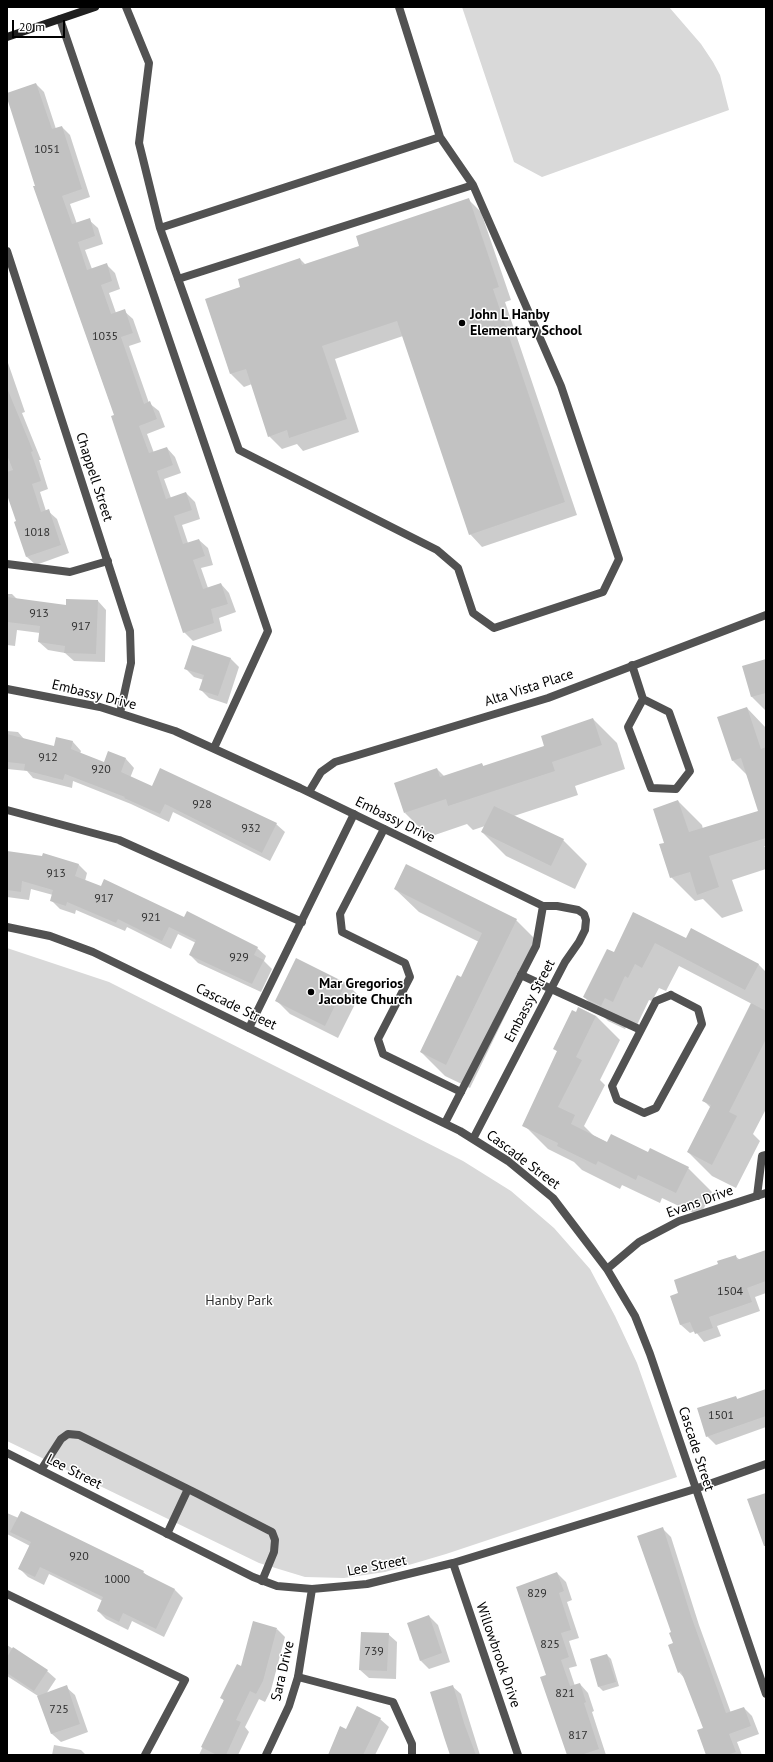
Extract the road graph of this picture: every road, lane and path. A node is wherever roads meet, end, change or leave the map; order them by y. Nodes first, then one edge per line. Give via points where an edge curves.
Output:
1 (95, 7) edge
2 (126, 7) edge
3 (399, 7) edge
4 (60, 19) junction
5 (7, 37) edge
6 (440, 137) junction
7 (473, 185) junction
8 (160, 228) junction
9 (7, 251) edge
10 (178, 279) junction
11 (108, 561) junction
12 (7, 564) edge
13 (766, 614) edge
14 (632, 665) junction
15 (7, 689) edge
16 (643, 699) junction
17 (120, 713) junction
18 (214, 748) junction
19 (310, 792) junction
20 (7, 810) edge
21 (354, 814) junction
22 (384, 829) junction
23 (543, 906) junction
24 (302, 922) junction
25 (7, 927) edge
26 (521, 975) junction
27 (551, 988) junction
28 (249, 1028) junction
29 (641, 1030) junction
30 (461, 1092) junction
31 (445, 1123) junction
32 (473, 1139) junction
33 (766, 1155) edge
34 (766, 1193) edge
35 (757, 1196) junction
36 (607, 1269) junction
37 (7, 1453) edge
38 (766, 1464) edge
39 (41, 1470) junction
40 (695, 1488) junction
41 (188, 1489) junction
42 (167, 1534) junction
43 (453, 1563) junction
44 (262, 1581) junction
45 (312, 1588) junction
46 (7, 1594) edge
47 (298, 1677) junction
48 (766, 1694) edge
49 (145, 1755) edge
50 (266, 1755) edge
51 (412, 1755) edge
52 (518, 1755) edge

1 - 4 main road
2 - 8 street via 149,63 139,144
3 - 6 street
4 - 5 main road
4 - 18 street via 268,631
6 - 7 street
6 - 8 street
7 - 10 street
7 - 10 street via 561,386 619,559 603,592 494,628 473,613 458,568 437,550 239,450
8 - 10 street
9 - 11 street, Chappell Street
11 - 12 street via 70,572
11 - 17 street, Chappell Street via 130,631 131,663
13 - 14 street, Alta Vista Place
14 - 16 street
14 - 19 street, Alta Vista Place via 548,698 335,762 322,772
15 - 17 street, Embassy Drive
16 - 16 street via 669,712 685,756 690,771 676,790 651,788 628,727
17 - 18 street, Embassy Drive via 175,731
18 - 19 street, Embassy Drive
19 - 21 street, Embassy Drive
20 - 24 street via 119,840
21 - 22 street, Embassy Drive
21 - 24 street
22 - 23 street, Embassy Drive
22 - 30 street via 340,914 342,932 406,964 410,977 378,1039 383,1054
23 - 26 street via 536,946
23 - 27 street, Embassy Street via 578,910 584,914 586,920 585,930 579,942
24 - 28 street
25 - 28 street, Cascade Street via 50,936 93,952
26 - 27 street
26 - 30 street
27 - 29 street
27 - 32 street, Embassy Street
28 - 31 street, Cascade Street
29 - 29 street via 656,1001 672,995 698,1009 702,1024 656,1108 644,1113 617,1100 612,1086
30 - 31 street
31 - 32 street, Cascade Street
32 - 36 street, Cascade Street via 508,1161 553,1198
33 - 35 street via 762,1156
34 - 35 street, Evans Drive
35 - 36 street, Evans Drive via 679,1221 640,1242
36 - 40 street, Cascade Street via 635,1316
37 - 39 street, Lee Street
38 - 40 street, Lee Street
39 - 41 street via 61,1439 68,1434 79,1435
39 - 42 street, Lee Street
40 - 43 street, Lee Street
40 - 48 street, Cascade Street
41 - 42 street
41 - 44 street via 272,1532 275,1540 274,1552
42 - 44 street, Lee Street
43 - 45 street, Lee Street via 367,1584
43 - 52 street, Willowbrook Drive
44 - 45 street, Lee Street via 277,1586
45 - 47 street, Sara Drive
46 - 49 street via 185,1680
47 - 50 street, Sara Drive via 289,1706
47 - 51 street via 393,1702 412,1744

